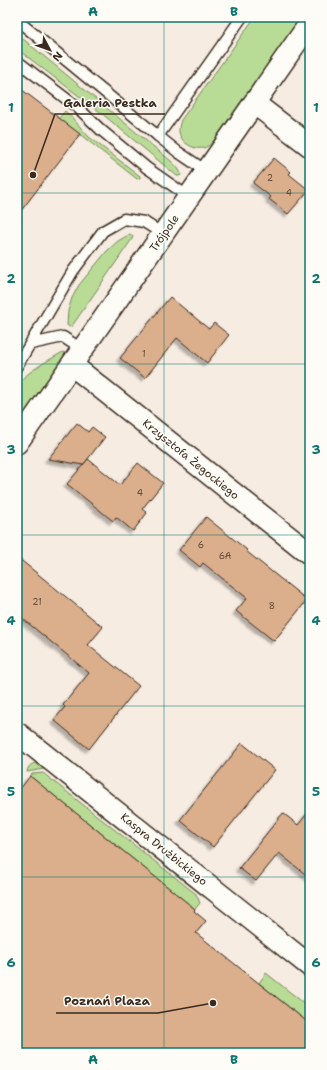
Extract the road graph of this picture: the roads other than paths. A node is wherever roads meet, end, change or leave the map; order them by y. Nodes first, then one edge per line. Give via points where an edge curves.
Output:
1 (242, 17) edge
2 (17, 20) edge
3 (310, 23) edge
4 (17, 61) edge
5 (254, 103) junction
6 (158, 136) junction
7 (310, 146) edge
8 (206, 171) junction
9 (189, 197) junction
10 (163, 234) junction
11 (31, 344) junction
12 (77, 357) junction
13 (17, 366) edge
14 (17, 443) edge
15 (310, 554) edge
16 (18, 737) edge
17 (310, 966) edge

1 - 6 lane
2 - 6 lane
3 - 5 street, Trójpole
4 - 9 lane via 77,107 147,168
5 - 7 street
5 - 8 street, Trójpole
6 - 8 lane
8 - 9 street, Trójpole
9 - 10 street, Trójpole
10 - 11 lane via 144,222 124,220 103,231 73,271
10 - 12 street, Trójpole
11 - 12 lane via 63,337
11 - 13 lane
12 - 14 street, Trójpole
12 - 15 street, Krzysztofa Żegockiego
16 - 17 street, Kaspra Drużbickiego

